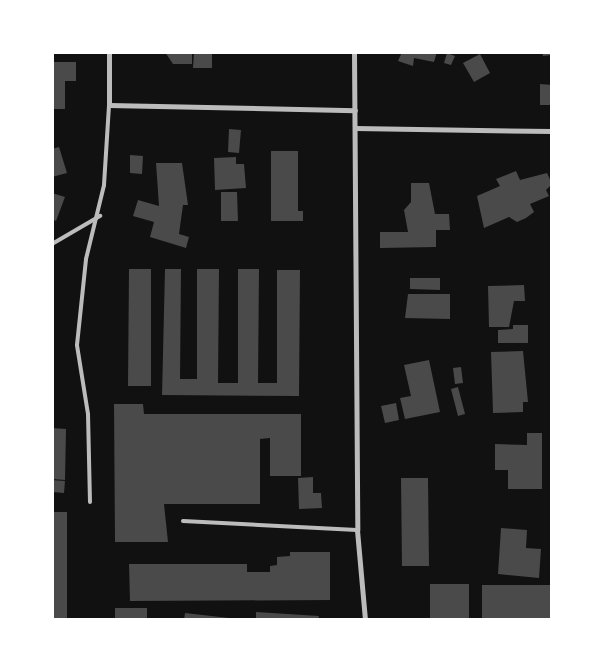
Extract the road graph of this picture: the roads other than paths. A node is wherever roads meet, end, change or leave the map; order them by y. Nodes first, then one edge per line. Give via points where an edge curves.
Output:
1 (109, 52) edge
2 (354, 52) edge
3 (109, 105) junction
4 (355, 110) junction
5 (356, 128) junction
6 (552, 131) edge
7 (100, 216) junction
8 (52, 244) edge
9 (90, 502) dead end
10 (183, 521) dead end
11 (357, 530) junction
12 (365, 620) edge

1 - 3 street
2 - 4 street
3 - 4 street
3 - 7 lane
4 - 5 street
5 - 6 street
5 - 11 street
7 - 8 lane
7 - 9 lane via 86,259 77,345 88,422
10 - 11 lane
11 - 12 street

